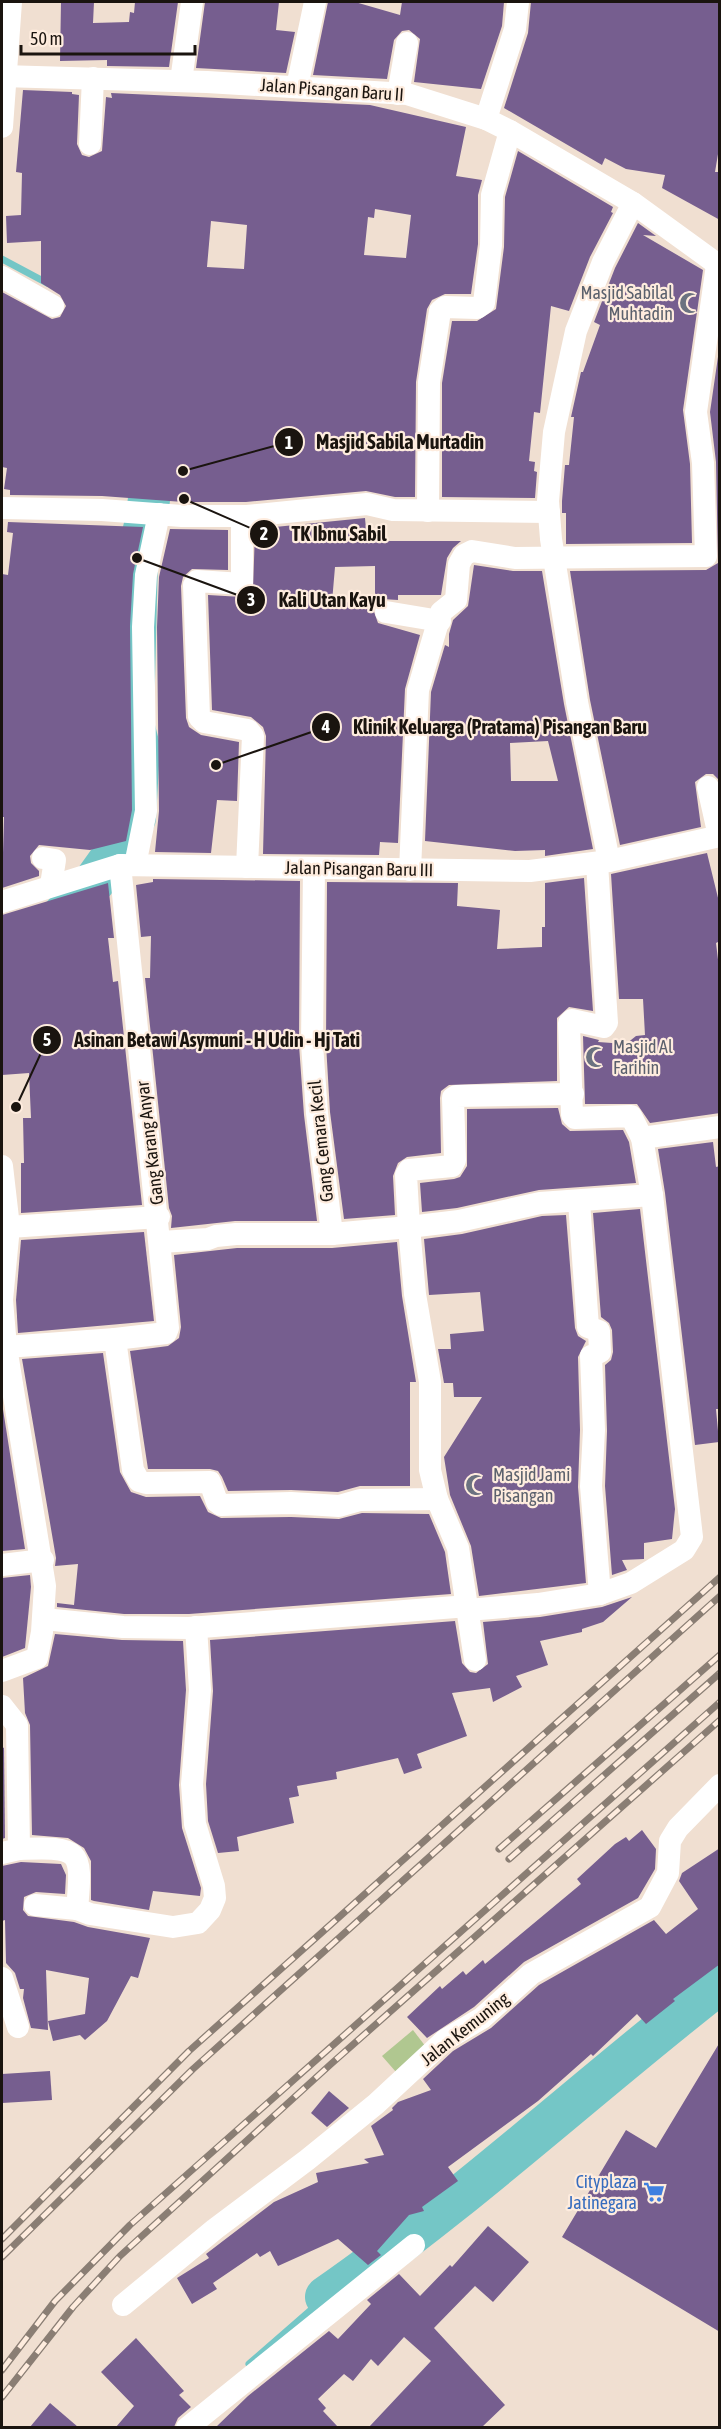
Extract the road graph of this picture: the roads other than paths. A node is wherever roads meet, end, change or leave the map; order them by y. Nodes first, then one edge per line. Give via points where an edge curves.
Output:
1 (11, 2) edge
2 (192, 2) edge
3 (315, 2) edge
4 (518, 2) edge
5 (407, 43) dead end
6 (4, 76) edge
7 (93, 78) junction
8 (182, 81) junction
9 (297, 87) junction
10 (398, 94) junction
11 (486, 119) junction
12 (2, 127) edge
13 (510, 131) junction
14 (90, 144) dead end
15 (633, 203) junction
16 (718, 265) edge
17 (2, 276) edge
18 (53, 306) dead end
19 (2, 508) edge
20 (428, 510) junction
21 (549, 512) junction
22 (151, 514) junction
23 (242, 516) junction
24 (713, 556) edge
25 (554, 559) junction
26 (386, 612) dead end
27 (440, 621) junction
28 (708, 787) dead end
29 (719, 836) edge
30 (43, 858) dead end
31 (603, 862) junction
32 (118, 866) junction
33 (247, 867) junction
34 (314, 868) junction
35 (410, 870) junction
36 (51, 885) junction
37 (2, 902) edge
38 (573, 1094) junction
39 (720, 1127) edge
40 (642, 1138) junction
41 (2, 1166) edge
42 (652, 1195) junction
43 (579, 1202) junction
44 (159, 1217) junction
45 (9, 1227) junction
46 (409, 1227) junction
47 (332, 1234) junction
48 (160, 1242) junction
49 (115, 1339) junction
50 (6, 1347) junction
51 (437, 1499) junction
52 (43, 1560) junction
53 (2, 1564) edge
54 (600, 1594) junction
55 (468, 1608) junction
56 (44, 1619) junction
57 (196, 1627) junction
58 (475, 1660) dead end
59 (2, 1671) edge
60 (2, 1707) edge
61 (720, 1785) edge
62 (10, 1851) edge
63 (34, 1905) dead end
64 (77, 1909) junction
65 (2, 1978) edge
66 (18, 2027) dead end
67 (414, 2246) dead end
68 (123, 2305) dead end
69 (187, 2427) edge

1 - 6 street
2 - 8 street
3 - 9 street
4 - 11 street via 515,29
5 - 10 street
6 - 7 street, Jalan Pisangan Baru II
6 - 12 street
7 - 8 street, Jalan Pisangan Baru II
7 - 14 street
8 - 9 street, Jalan Pisangan Baru II
9 - 10 street, Jalan Pisangan Baru II
10 - 11 street, Jalan Pisangan Baru II
11 - 13 street, Jalan Pisangan Baru II
13 - 15 street, Jalan Pisangan Baru II
13 - 20 street via 492,195 484,303 477,308 445,307 440,311 429,382
15 - 16 street, Jalan Pisangan Baru II
15 - 21 street via 603,262 576,331 554,432
16 - 24 street via 696,412
17 - 18 street
19 - 22 street
20 - 21 street
20 - 23 street via 393,510 367,504
21 - 25 street
22 - 23 street
22 - 32 street, Gang Karang Anyar via 143,687 146,811
23 - 33 street via 242,584 197,581 194,585 199,717 204,722 248,730 253,736
24 - 25 street
25 - 27 street via 472,551 464,555 459,564 456,600 443,609
25 - 31 street
26 - 27 street
27 - 35 street via 418,690
28 - 29 street
29 - 31 street, Jalan Pisangan Baru III
30 - 36 street via 54,860
31 - 35 street, Jalan Pisangan Baru III via 530,871
31 - 38 street via 607,1023 604,1027 572,1020 569,1023
32 - 33 street, Jalan Pisangan Baru III
32 - 36 street, Jalan Pisangan Baru III
32 - 44 street, Gang Karang Anyar
33 - 34 street, Jalan Pisangan Baru III
34 - 35 street, Jalan Pisangan Baru III
34 - 47 street, Gang Cemara Kecil via 312,1044
36 - 37 street, Jalan Pisangan Baru III
38 - 40 street via 572,1115 576,1118 631,1116
38 - 46 street via 453,1098 455,1160 452,1166 409,1170
39 - 40 street
40 - 42 street
41 - 45 street
42 - 43 street
42 - 54 street via 692,1537 690,1545 675,1556 631,1583
43 - 46 street via 540,1203 459,1221
43 - 54 street via 588,1327 599,1331 599,1354 591,1356 589,1367 594,1430 591,1486
44 - 45 street
44 - 48 street, Gang Karang Anyar
45 - 50 street via 3,1280
46 - 47 street
46 - 51 street via 415,1294 430,1382 430,1470
47 - 48 street via 236,1234
48 - 49 street, Gang Karang Anyar via 166,1333
49 - 50 street
49 - 51 street via 133,1470 139,1481 210,1482 221,1505 339,1506 360,1500
50 - 52 street
51 - 55 street via 458,1548
52 - 53 street
52 - 56 street
54 - 55 street via 537,1605
55 - 57 street
55 - 58 street
56 - 57 street via 123,1627
56 - 59 street via 37,1658
57 - 64 street via 200,1690 192,1784 195,1824 214,1886 210,1910 198,1923 185,1926 148,1924
60 - 62 street via 17,1725
61 - 68 street, Jalan Kemuning via 670,1841 668,1873 650,1907 531,1974 482,2018 445,2040 308,2160 214,2229
62 - 64 street via 64,1850 78,1858
63 - 64 street
65 - 66 street
67 - 69 street

